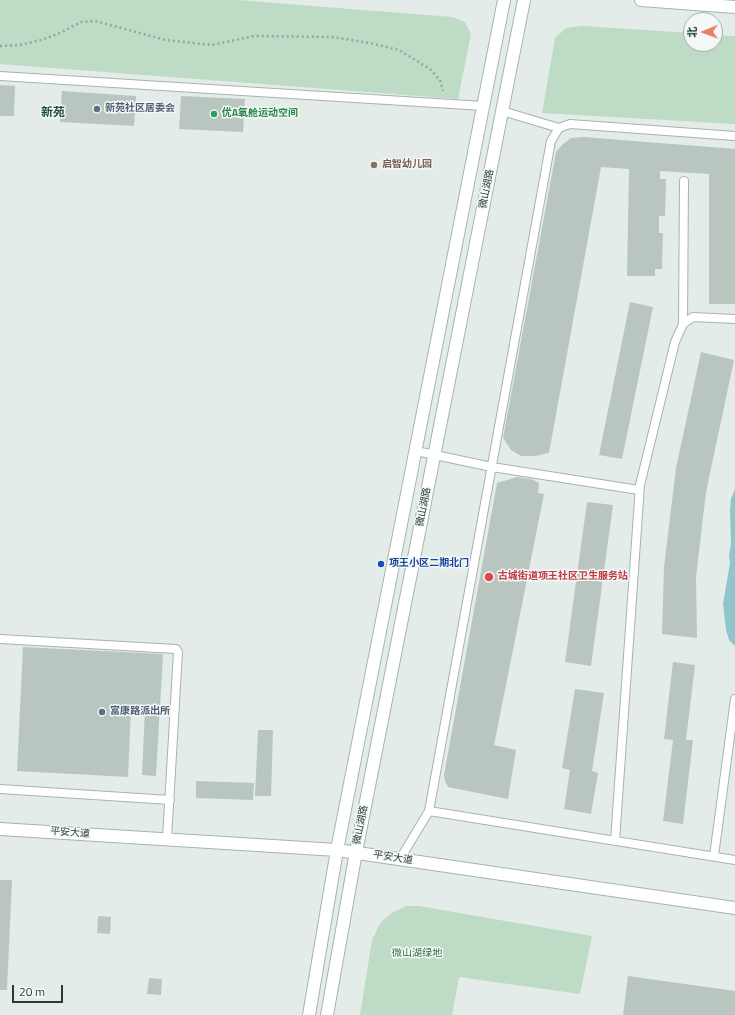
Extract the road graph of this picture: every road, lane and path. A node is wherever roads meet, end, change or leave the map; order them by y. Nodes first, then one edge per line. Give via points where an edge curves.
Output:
1 (504, 0) edge
2 (524, 0) edge
3 (641, 0) edge
4 (735, 7) edge
5 (0, 46) edge
6 (0, 76) edge
7 (448, 104) junction
8 (484, 106) junction
9 (502, 111) junction
10 (559, 128) junction
11 (735, 136) edge
12 (684, 181) dead end
13 (735, 319) edge
14 (683, 324) junction
15 (416, 451) junction
16 (434, 455) junction
17 (492, 467) junction
18 (640, 490) junction
19 (0, 639) edge
20 (735, 699) edge
21 (0, 789) edge
22 (170, 800) junction
23 (429, 811) junction
24 (0, 829) edge
25 (168, 839) junction
26 (615, 841) junction
27 (337, 850) junction
28 (356, 852) junction
29 (714, 856) junction
30 (400, 859) junction
31 (735, 860) edge
32 (735, 908) edge
33 (309, 1015) edge
34 (327, 1015) edge

1 - 8 street, 微山湖路
2 - 9 street, 微山湖路
3 - 4 street
5 - 7 path via 27,44 60,33 81,22 95,21 166,40 212,45 254,36 332,37 399,50 430,70 440,80
6 - 7 lane
7 - 8 lane
8 - 15 street, 微山湖路
9 - 10 lane
9 - 16 street, 微山湖路
10 - 11 lane via 570,124
10 - 17 lane via 551,141
12 - 14 lane
13 - 14 lane via 694,317
14 - 18 lane via 675,342
15 - 16 lane
15 - 27 street, 微山湖路
16 - 17 lane
16 - 28 street, 微山湖路
17 - 18 lane
17 - 23 lane
18 - 26 lane
19 - 22 lane via 176,649 178,652
20 - 29 lane
21 - 22 lane
22 - 25 lane
23 - 26 lane
23 - 30 lane
24 - 25 street, 平安大道
25 - 27 street, 平安大道
26 - 29 lane
27 - 28 street, 平安大道
27 - 33 street, 微山湖路
28 - 30 street, 平安大道
28 - 34 street, 微山湖路
29 - 31 lane
30 - 32 street, 平安大道

